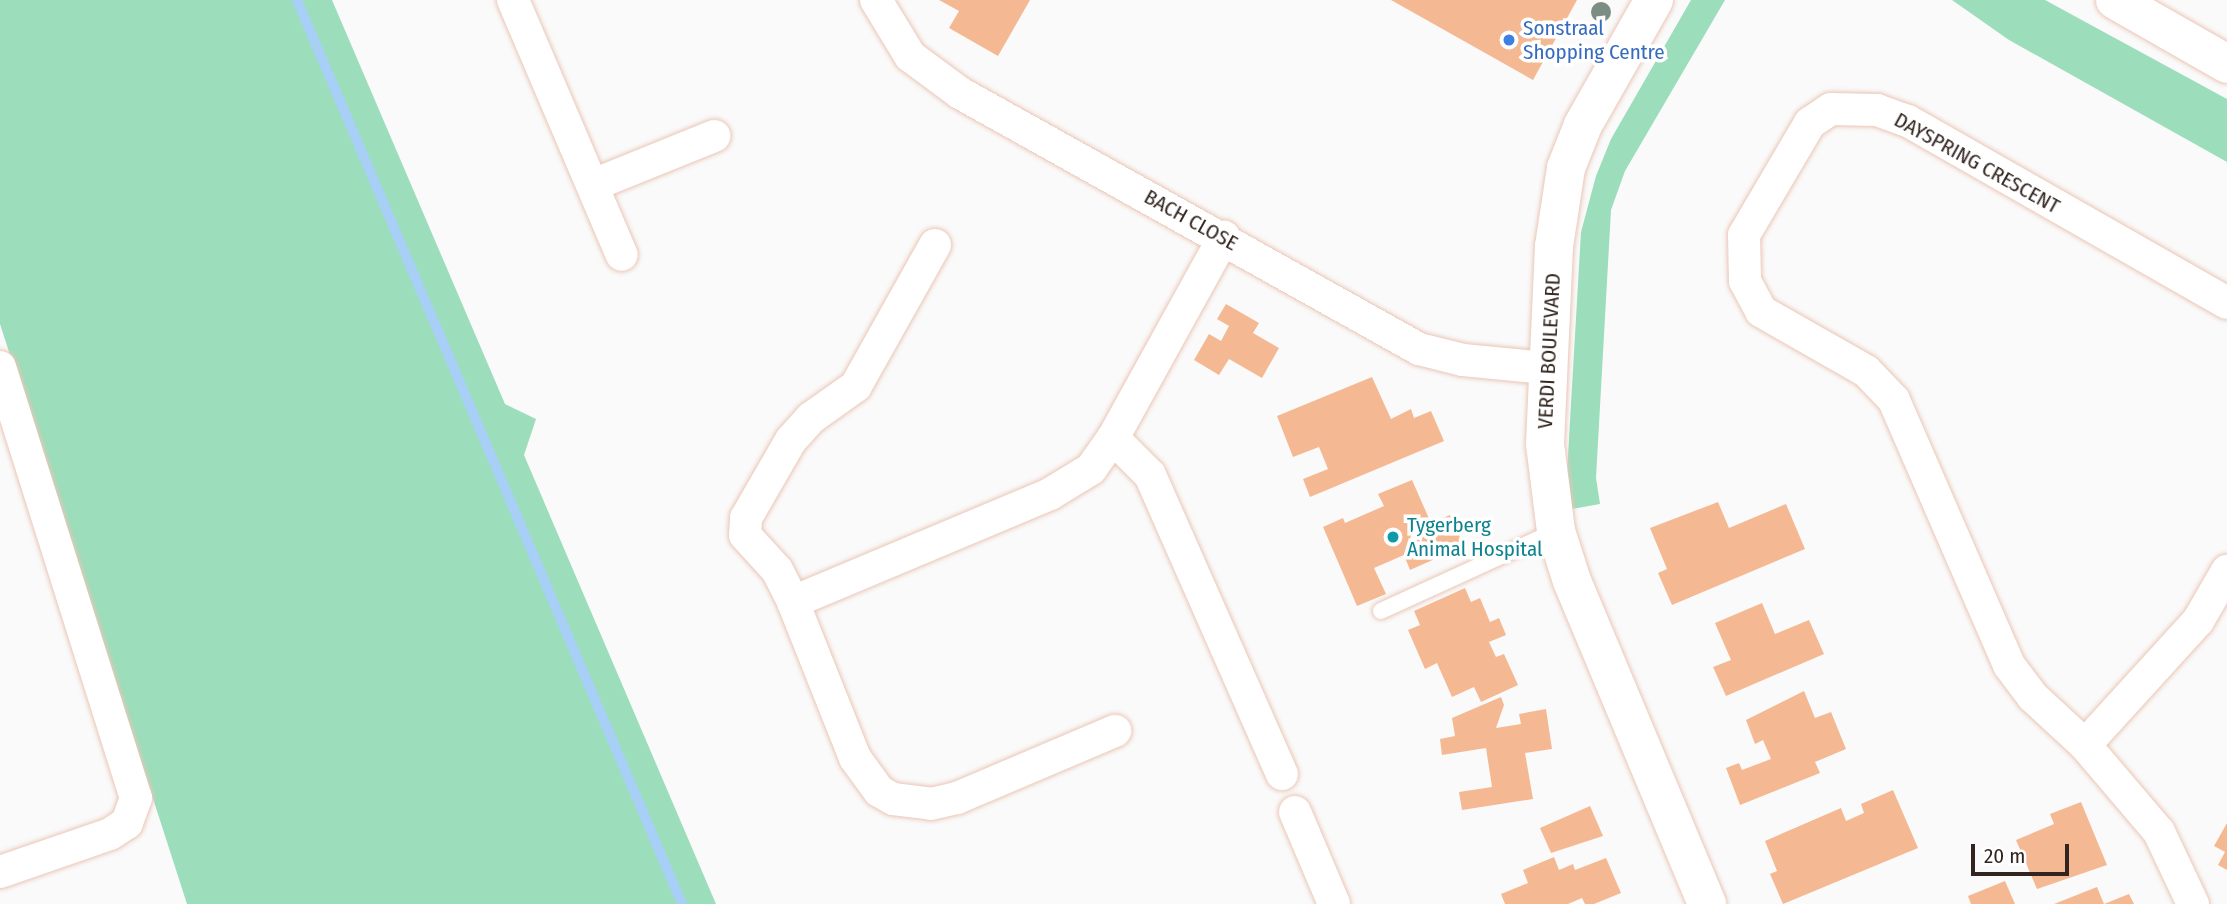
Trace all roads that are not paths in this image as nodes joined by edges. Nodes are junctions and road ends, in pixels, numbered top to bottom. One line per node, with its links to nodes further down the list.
1 (513, 0): 7 (street)
2 (876, 0): 8 (street, BACH CLOSE)
3 (1654, 0): 13 (street, VERDI BOULEVARD)
4 (2115, 0): 5 (street)
5 (2227, 64)
6 (714, 136): 7 (street)
7 (593, 185): 10 (street)
8 (1224, 237): 13 (street, BACH CLOSE); 14 (street)
9 (935, 245): 17 (street)
10 (622, 255)
11 (2227, 303): 20 (street, DAYSPRING CRESCENT)
12 (0, 367): 23 (street)
13 (1546, 368): 15 (street, VERDI BOULEVARD)
14 (1113, 438): 17 (street); 21 (street)
15 (1556, 531): 18 (lane); 25 (street, VERDI BOULEVARD)
16 (2227, 571): 20 (street)
17 (793, 602): 19 (street)
18 (1381, 611)
19 (1115, 731)
20 (2085, 745): 26 (street, DAYSPRING CRESCENT)
21 (1282, 774)
22 (1295, 812): 24 (street)
23 (0, 872)
24 (1334, 904)
25 (1707, 904)
26 (2193, 904)

